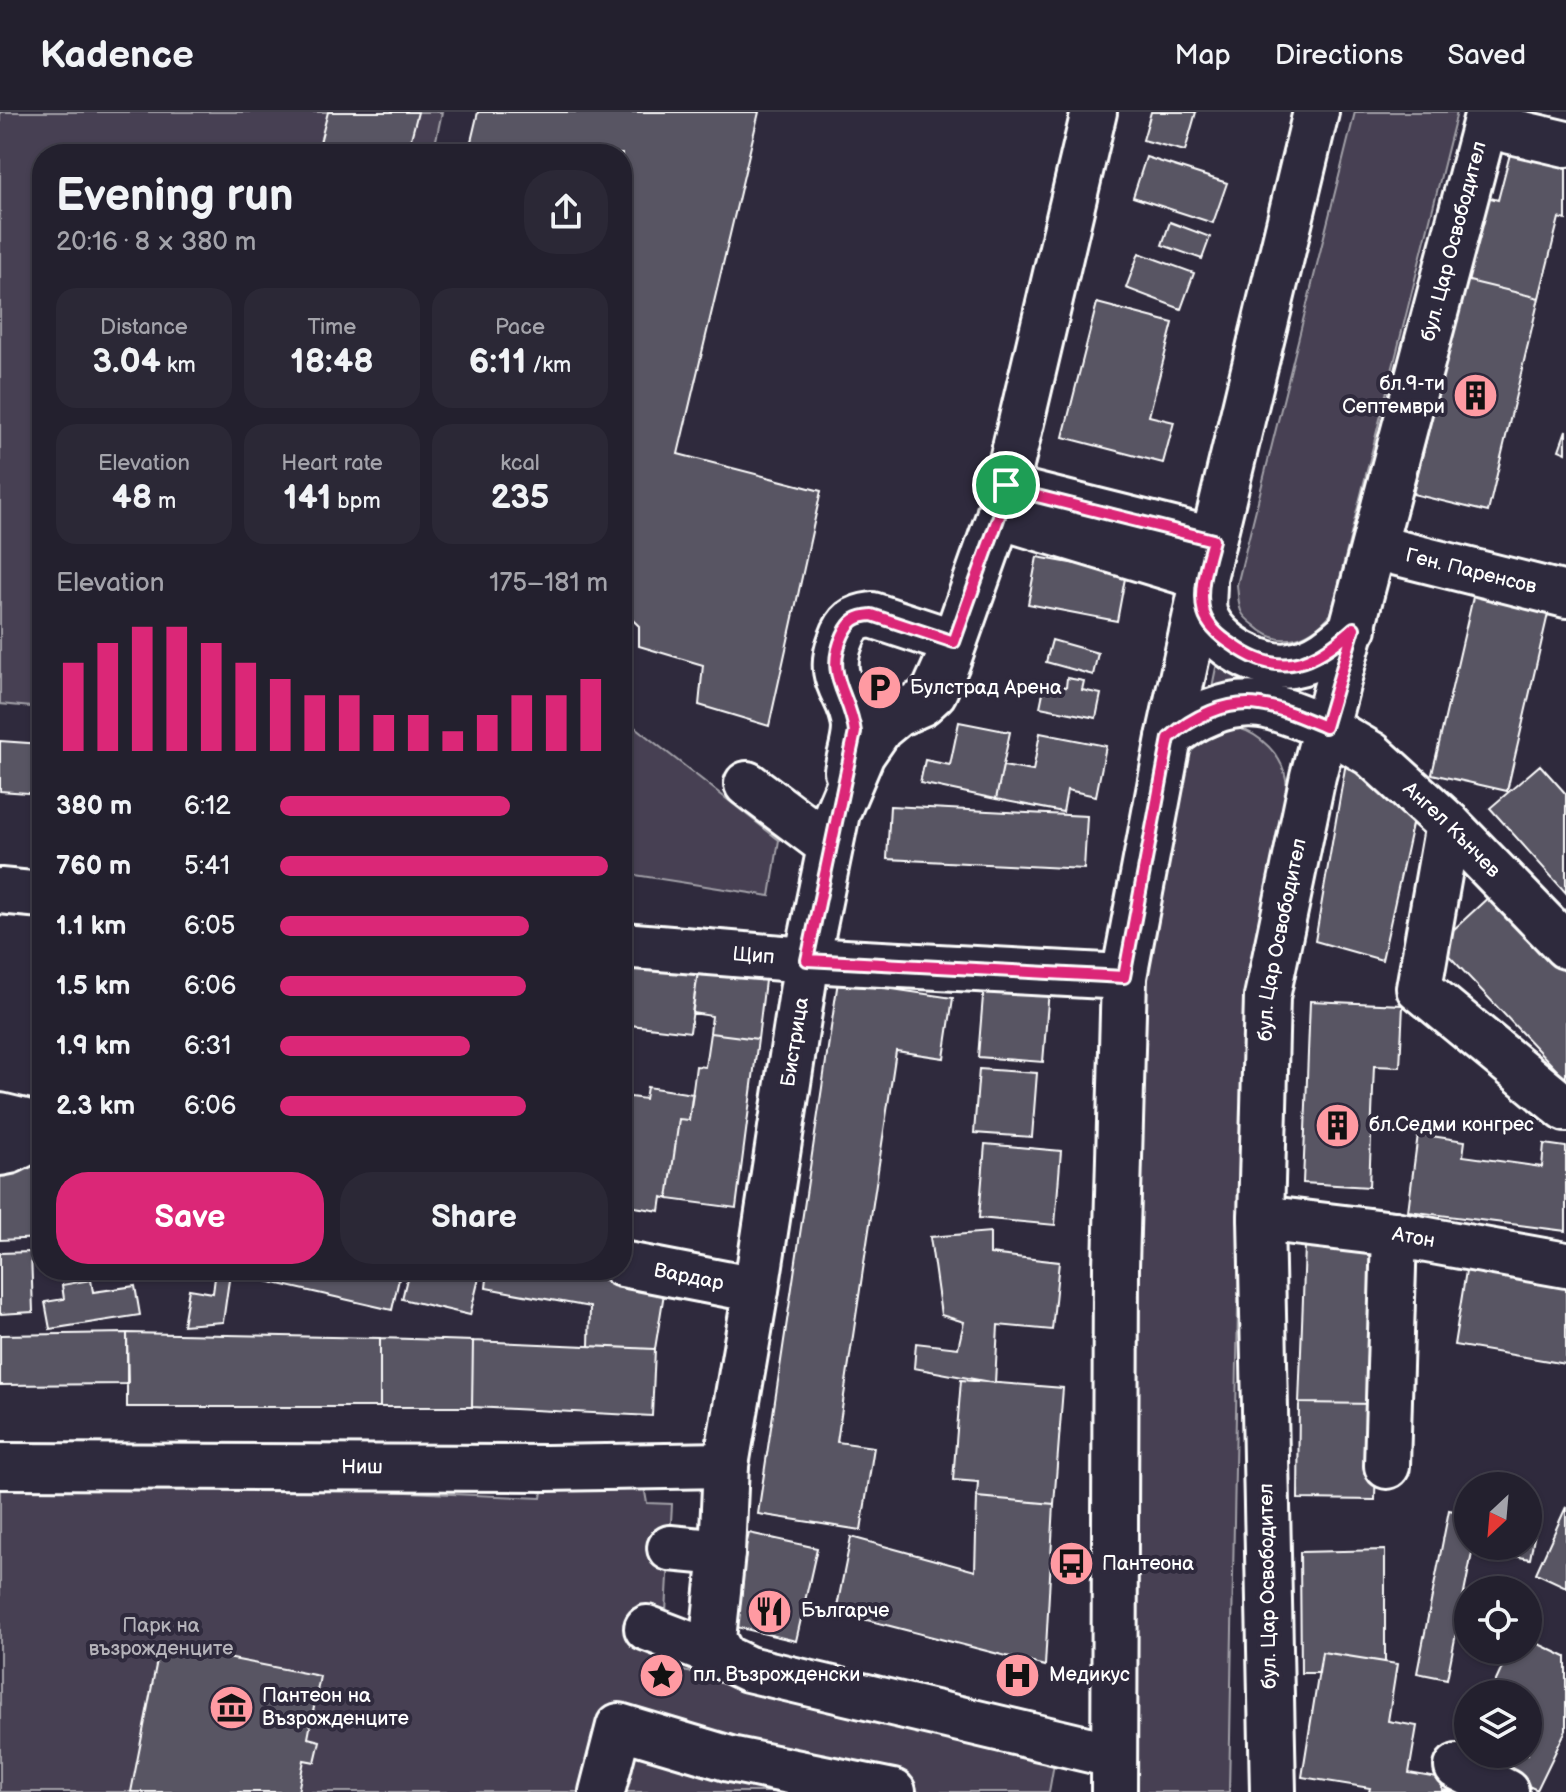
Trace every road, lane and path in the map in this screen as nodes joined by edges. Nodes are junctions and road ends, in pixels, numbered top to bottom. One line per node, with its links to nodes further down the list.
1 (1094, 112): 5 (street, Бистрица)
2 (1316, 112): 7 (street)
3 (1487, 119): 4 (street); 6 (street, бул. Цар Освободител)
4 (1566, 144)
5 (1003, 501): 7 (street); 10 (street, Бистрица)
6 (1374, 547): 8 (street, Ген. Паренсов); 9 (street, бул. Цар Освободител)
7 (1208, 559): 9 (street); 12 (street)
8 (1566, 595)
9 (1354, 628): 11 (street, бул. Цар Освободител)
10 (954, 642): 15 (street, Бистрица); 15 (street)
11 (1325, 727): 12 (street, Ангел Кънчев); 14 (street, Ангел Кънчев); 27 (street, бул. Цар Освободител)
12 (1169, 738): 21 (street)
13 (747, 784): 15 (street)
14 (1448, 824): 19 (street, Ангел Кънчев); 22 (street)
15 (834, 829): 20 (street, Бистрица)
16 (0, 891): 17 (street)
17 (32, 894)
18 (632, 946): 20 (street, Щип)
19 (1566, 946)
20 (807, 960): 21 (street, Щип); 31 (street, Бистрица)
21 (1124, 977): 40 (street)
22 (1566, 1109)
23 (0, 1116): 24 (street)
24 (32, 1124)
25 (32, 1140): 26 (street)
26 (0, 1153)
27 (1261, 1218): 28 (street, Атон); 43 (street, бул. Цар Освободител)
28 (1394, 1234): 29 (street, Атон); 34 (street)
29 (1566, 1265)
30 (632, 1266): 31 (street, Вардар)
31 (756, 1290): 32 (street, Бистрица)
32 (726, 1465): 33 (street, Ниш); 36 (street, Бистрица)
33 (0, 1466)
34 (1387, 1466)
35 (670, 1548): 36 (street)
36 (722, 1553): 38 (street, Бистрица)
37 (647, 1628): 38 (street)
38 (723, 1657): 40 (street)
39 (1459, 1768): 44 (street)
40 (1113, 1773)
41 (602, 1792): 42 (street)
42 (893, 1792)
43 (1273, 1792)
44 (1506, 1792)

